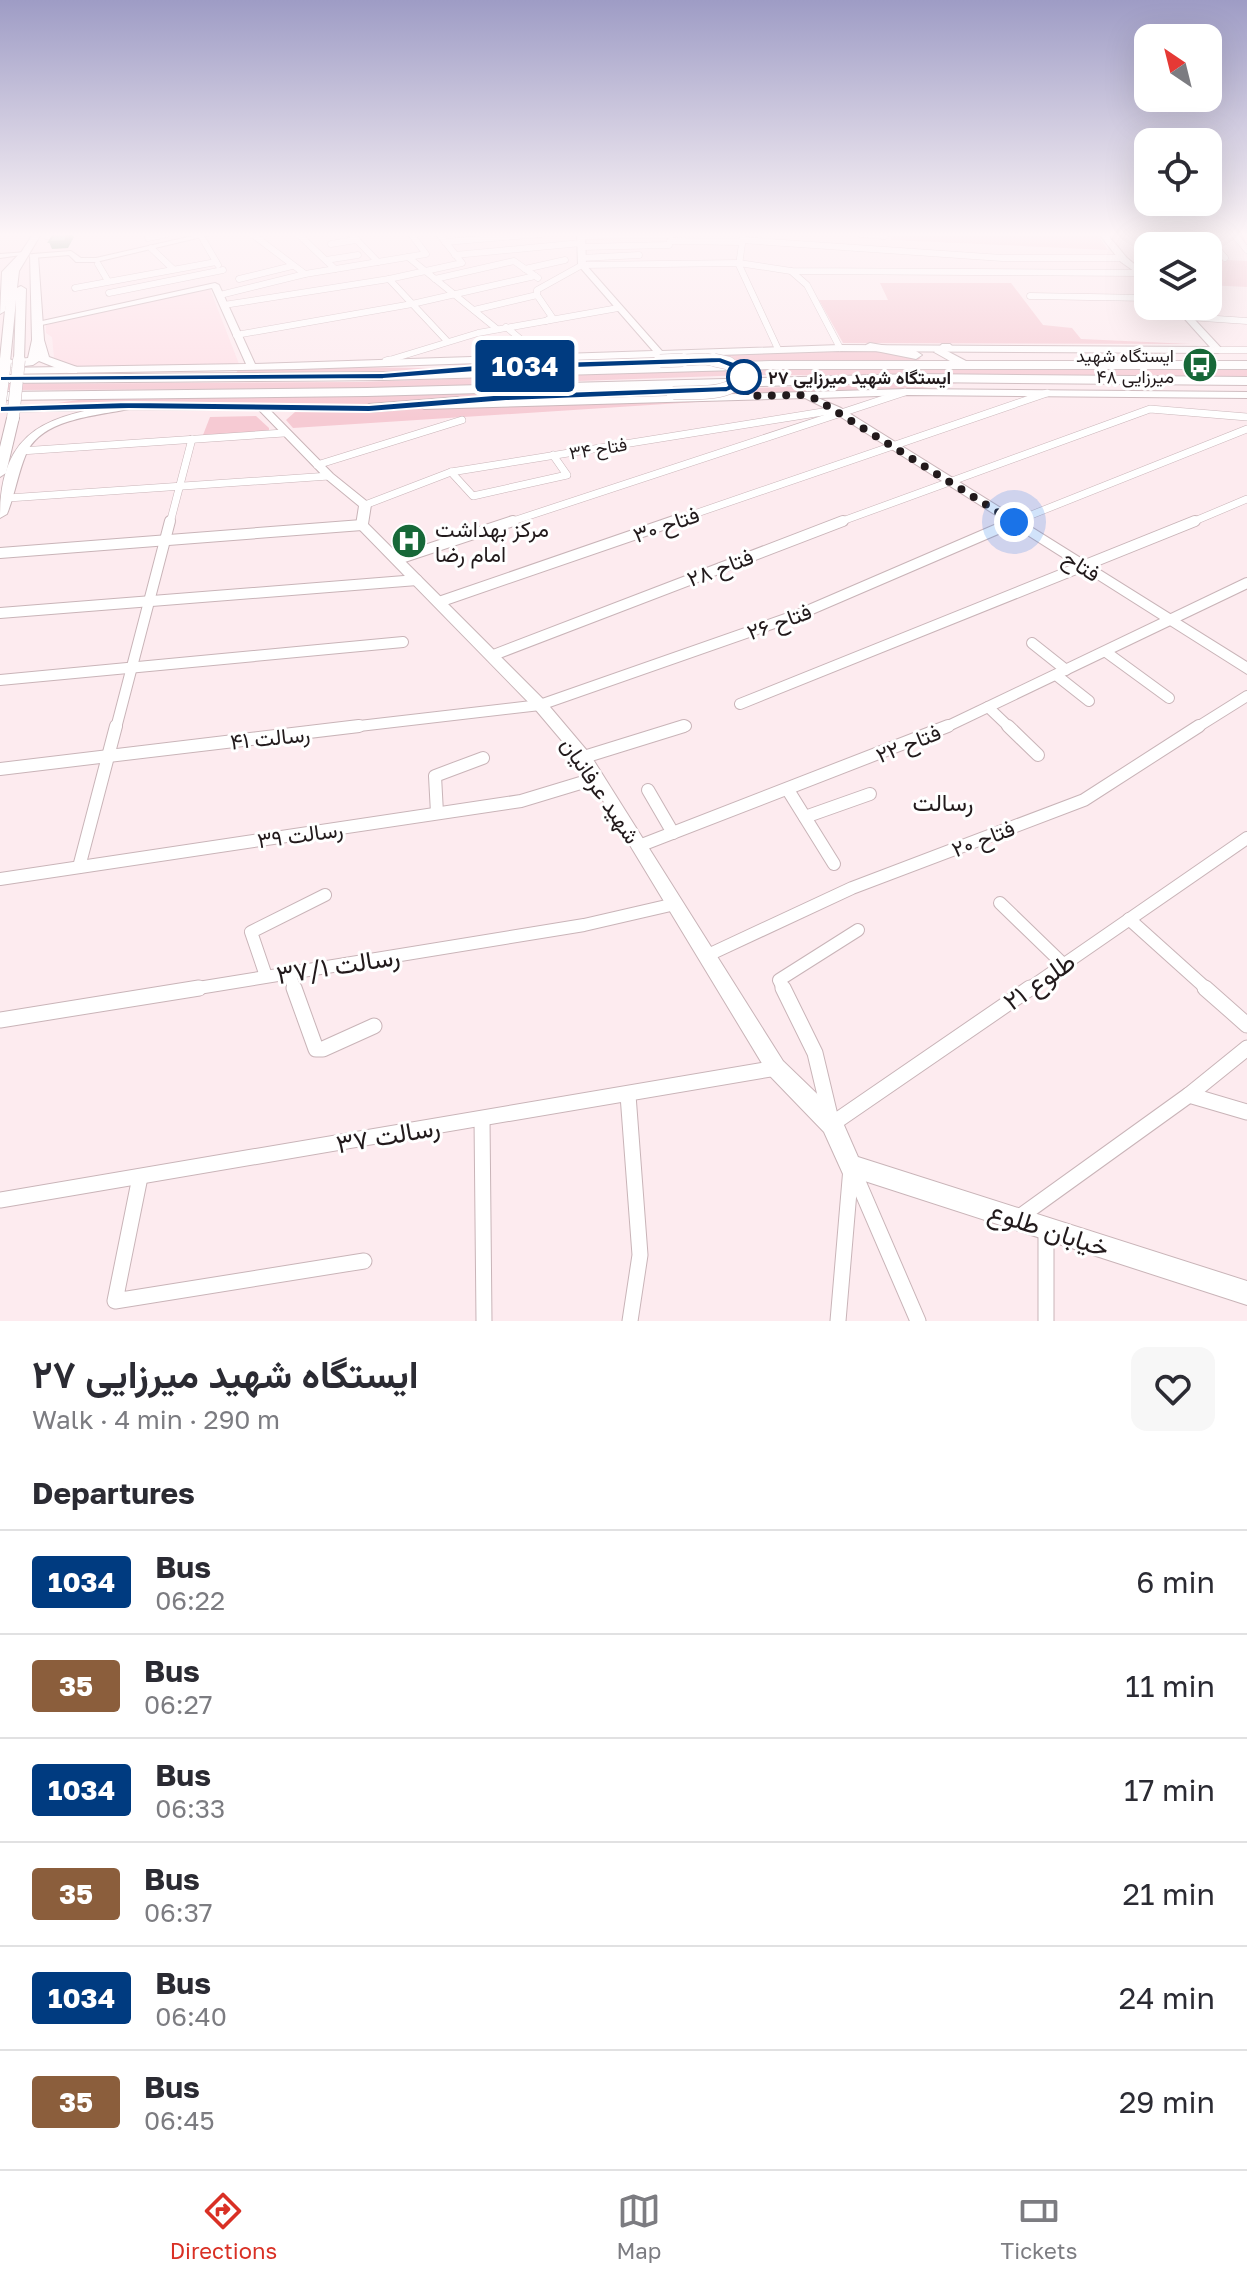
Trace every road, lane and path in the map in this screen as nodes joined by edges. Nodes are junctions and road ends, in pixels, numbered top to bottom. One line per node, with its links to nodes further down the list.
1 (537, 295): 28 (street)
2 (10, 296): 47 (main road)
3 (21, 296): 79 (main road, bridge)
4 (33, 296): 30 (highway)
5 (113, 296): 21 (street)
6 (165, 296): 21 (street)
7 (220, 296): 20 (street)
8 (236, 296): 20 (street)
9 (257, 296): 20 (street)
10 (404, 296): 22 (street)
11 (447, 296): 22 (street)
12 (456, 296): 24 (street)
13 (534, 296): 24 (street)
14 (608, 296): 23 (street)
15 (754, 296): 39 (street)
16 (813, 296): 38 (street)
17 (1030, 296): 18 (street)
18 (1134, 298)
19 (1, 299): 25 (highway)
20 (222, 300): 33 (street)
21 (125, 304): 30 (street)
22 (412, 304): 33 (street); 35 (street)
23 (618, 308): 28 (street); 43 (street)
24 (474, 310): 32 (street)
25 (0, 311)
26 (1222, 319): 29 (street)
27 (1191, 320): 40 (street)
28 (546, 321): 31 (street)
29 (1247, 321)
30 (37, 323): 34 (highway)
31 (506, 327): 32 (street); 42 (street)
32 (497, 329): 35 (street)
33 (236, 335): 49 (street)
34 (38, 340): 47 (highway); 51 (highway)
35 (447, 341): 44 (street)
36 (946, 346): 37 (street); 40 (street); 45 (highway)
37 (870, 347): 38 (street); 45 (highway)
38 (840, 348): 39 (street)
39 (778, 349): 43 (street)
40 (1218, 350): 41 (street)
41 (1247, 350)
42 (541, 356): 43 (street); 44 (street)
43 (659, 357): 50 (highway); 65 (highway, bridge)
44 (386, 361): 48 (street)
45 (962, 363): 46 (highway); 52 (highway)
46 (1247, 365)
47 (2, 366): 51 (street); 62 (main road, bridge)
48 (299, 366): 49 (street); 50 (highway)
49 (252, 367): 51 (street)
50 (488, 368): 52 (highway)
51 (73, 370)
52 (383, 376): 54 (highway)
53 (1008, 378): 55 (highway); 57 (highway); 62 (highway)
54 (0, 379)
55 (1247, 381)
56 (905, 392): 57 (street); 59 (street); 68 (street)
57 (941, 392): 58 (street)
58 (1047, 393): 61 (street); 74 (street, فتاح ۳۰)
59 (833, 394): 60 (street); 68 (street)
60 (802, 395): 65 (street); 68 (street, فتاح)
61 (1247, 395)
62 (0, 399)
63 (129, 406): 66 (street); 67 (street); 75 (main road)
64 (295, 408): 65 (street); 67 (street); 71 (street)
65 (369, 408)
66 (0, 409)
67 (263, 409): 71 (street)
68 (839, 412): 74 (street, فتاح); 76 (street, فتاح ۳۴); 91 (street)
69 (1247, 417): 81 (street, فتاح ۲۸)
70 (462, 420): 77 (street)
71 (279, 427): 73 (street); 77 (street)
72 (1247, 429): 87 (street, فتاح ۲۶)
73 (192, 439): 75 (street); 82 (street)
74 (893, 445): 81 (street, فتاح); 96 (street, فتاح ۳۰)
75 (21, 451): 83 (main road)
76 (553, 455): 78 (street, فتاح ۳۴); 78 (street)
77 (317, 465): 80 (street)
78 (451, 472): 85 (street, فتاح ۳۴)
79 (0, 473)
80 (329, 476): 82 (street); 85 (street)
81 (951, 482): 87 (street, فتاح); 102 (street, فتاح ۲۸)
82 (180, 485): 83 (street); 89 (street)
83 (8, 498): 86 (main road)
84 (1247, 499): 92 (street)
85 (365, 505): 88 (street)
86 (0, 514)
87 (1014, 522): 92 (street, فتاح); 111 (street, فتاح ۲۶)
88 (362, 525): 89 (street); 91 (street, شهید عرفانیان)
89 (166, 540): 90 (street); 95 (street)
90 (0, 553)
91 (398, 559): 93 (street, شهید عرفانیان)
92 (1087, 568): 98 (street, فتاح); 110 (street)
93 (417, 580): 95 (street); 96 (street, شهید عرفانیان)
94 (1247, 583): 98 (street, فتاح ۲۲)
95 (150, 601): 97 (street); 103 (street)
96 (439, 602): 102 (street, شهید عرفانیان)
97 (0, 613)
98 (1171, 621): 101 (street, فتاح ۲۲); 104 (street, فتاح)
99 (403, 642): 103 (street)
100 (1032, 643): 105 (street)
101 (1106, 652): 105 (street, فتاح ۲۲); 108 (street)
102 (491, 656): 111 (street, شهید عرفانیان)
103 (132, 669): 106 (street); 114 (street)
104 (1247, 669)
105 (1061, 673): 109 (street); 112 (street, فتاح ۲۲)
106 (0, 680)
107 (1247, 696): 136 (street, فتاح ۲۰)
108 (1169, 698)
109 (1089, 701)
110 (740, 704)
111 (540, 705): 114 (street, رسالت ۴۱); 116 (street, شهید عرفانیان)
112 (988, 707): 115 (street); 121 (street, فتاح ۲۲)
113 (686, 726): 116 (street)
114 (109, 755): 118 (street, رسالت ۴۱); 129 (street)
115 (1038, 755)
116 (584, 757): 119 (street, شهید عرفانیان)
117 (483, 758): 123 (street)
118 (0, 769)
119 (597, 778): 123 (street, رسالت ۳۹); 127 (street, شهید عرفانیان)
120 (648, 790): 125 (street)
121 (788, 790): 124 (street); 125 (street, فتاح ۲۲)
122 (870, 794): 124 (street)
123 (437, 813): 129 (street, رسالت ۳۹)
124 (805, 817): 128 (street)
125 (673, 833): 127 (street, فتاح ۲۲)
126 (1247, 838): 134 (street, طلوع ۲۱)
127 (639, 846): 133 (street, شهید عرفانیان)
128 (834, 864)
129 (79, 867): 130 (street, رسالت ۳۹)
130 (0, 879)
131 (325, 895): 139 (street)
132 (1000, 903): 137 (street)
133 (675, 904): 136 (street, شهید عرفانیان); 138 (street, رسالت ۳۷/۱)
134 (1129, 919): 137 (street, طلوع ۲۱); 141 (street)
135 (858, 930): 149 (street)
136 (706, 956): 144 (street, شهید عرفانیان)
137 (1063, 964): 149 (street, طلوع ۲۱)
138 (289, 973): 139 (street, رسالت ۳۷/۱); 142 (street)
139 (266, 976): 140 (street, رسالت ۳۷/۱)
140 (0, 1020)
141 (1247, 1025)
142 (374, 1026)
143 (1247, 1048): 146 (street)
144 (776, 1068): 145 (street, رسالت ۳۷); 149 (street, شهید عرفانیان)
145 (628, 1095): 148 (street, رسالت ۳۷); 158 (street)
146 (1189, 1095): 147 (street); 153 (street)
147 (1247, 1112)
148 (482, 1119): 151 (street, رسالت ۳۷); 157 (street)
149 (832, 1124): 150 (street, شهید عرفانیان)
150 (851, 1166): 153 (street, خیابان طلوع); 159 (street); 160 (street)
151 (140, 1177): 152 (street, رسالت ۳۷); 155 (street)
152 (0, 1200)
153 (1018, 1218): 154 (street, خیابان طلوع)
154 (1046, 1227): 156 (street, خیابان طلوع); 161 (street)
155 (364, 1261)
156 (1247, 1293)
157 (484, 1321)
158 (630, 1321)
159 (838, 1321)
160 (918, 1321)
161 (1046, 1321)

